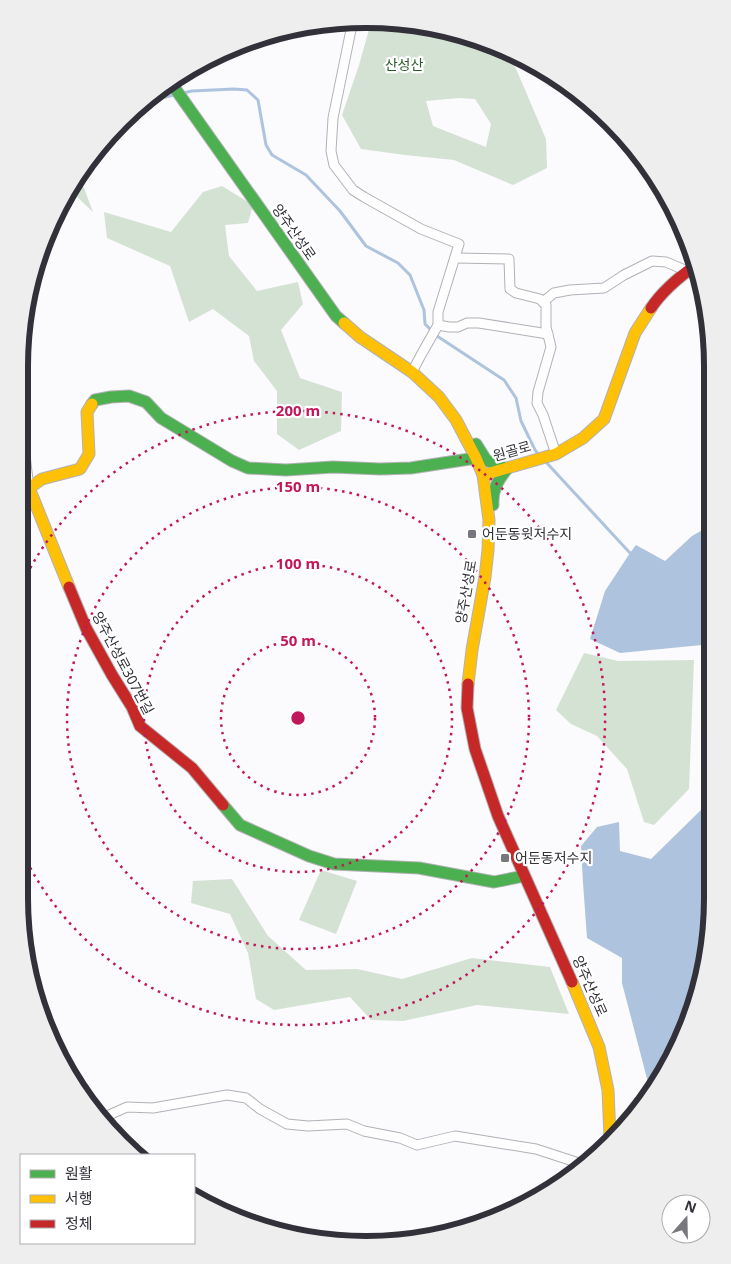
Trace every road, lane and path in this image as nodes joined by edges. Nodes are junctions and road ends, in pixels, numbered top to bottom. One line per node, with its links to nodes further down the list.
1 (350, 28): 3 (street)
2 (173, 87): 9 (street, 양주산성로)
3 (455, 258): 6 (street); 7 (street)
4 (689, 267): 6 (street)
5 (690, 270): 11 (street, 원골로)
6 (543, 302): 8 (street)
7 (437, 327): 8 (street); 9 (street)
8 (548, 334): 11 (street)
9 (412, 372): 10 (street, 양주산성로)
10 (456, 420): 12 (street, 양주산성로); 13 (street)
11 (553, 455): 13 (street, 원골로)
12 (476, 458): 14 (street, 양주산성로); 16 (street)
13 (507, 469): 14 (street, 원골로); 17 (street)
14 (483, 475): 17 (street, 양주산성로)
15 (28, 480): 16 (street, 양주산성로307번길)
16 (29, 488): 18 (street, 양주산성로307번길)
17 (488, 538): 18 (street, 양주산성로)
18 (524, 876): 20 (street, 양주산성로)
19 (108, 1117): 21 (street)
20 (610, 1133)
21 (577, 1162)

